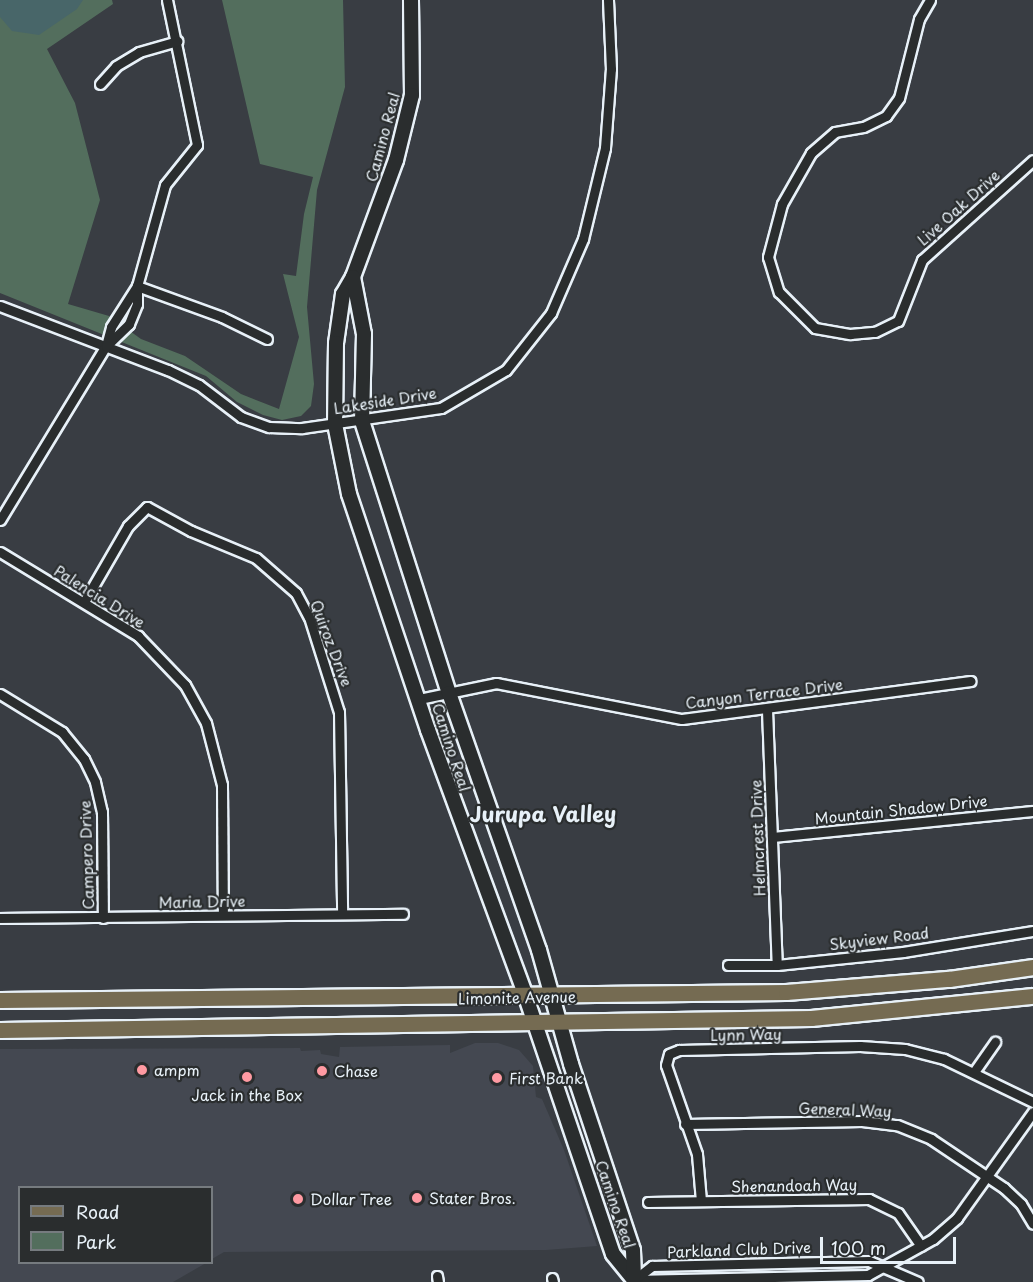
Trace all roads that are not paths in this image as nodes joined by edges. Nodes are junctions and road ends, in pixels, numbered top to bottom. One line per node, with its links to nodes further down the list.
1 (167, 0): 5 (street)
2 (411, 0): 8 (main road, Camino Real)
3 (608, 0): 15 (street, Lakeside Drive)
4 (930, 0): 7 (street, Live Oak Drive)
5 (177, 42): 6 (street); 9 (street)
6 (100, 84)
7 (1033, 160)
8 (353, 277): 15 (main road, Camino Real); 16 (main road, Camino Real)
9 (137, 286): 11 (street); 12 (street); 13 (street)
10 (0, 306): 14 (street, Lakeside Drive)
11 (121, 309): 12 (street); 14 (street)
12 (133, 314): 14 (street)
13 (267, 339)
14 (106, 346): 16 (street, Lakeside Drive); 17 (street)
15 (362, 422): 16 (street, Lakeside Drive); 22 (main road, Camino Real)
16 (335, 424): 23 (main road, Camino Real)
17 (0, 520)
18 (0, 552): 19 (street, Palencia Drive)
19 (84, 602): 27 (street, Quiroz Drive); 29 (street, Palencia Drive)
20 (971, 681): 24 (street, Canyon Terrace Drive)
21 (0, 693): 31 (street, Campero Drive)
22 (449, 693): 23 (street, Canyon Terrace Drive); 24 (street, Canyon Terrace Drive); 36 (main road, Camino Real)
23 (419, 699): 38 (main road, Camino Real)
24 (767, 710): 26 (street, Helmcrest Drive)
25 (1033, 812): 26 (street, Mountain Shadow Drive)
26 (772, 837): 34 (street, Helmcrest Drive)
27 (342, 914): 28 (street, Maria Drive); 29 (street, Maria Drive)
28 (404, 914)
29 (223, 915): 31 (street, Maria Drive)
30 (0, 918): 31 (street, Maria Drive)
31 (103, 918)
32 (1033, 931): 34 (street, Skyview Road)
33 (728, 965): 34 (street, Skyview Road)
34 (777, 965)
35 (1033, 967): 36 (main road, Limonite Avenue)
36 (552, 996): 38 (main road, Limonite Avenue); 41 (main road, Camino Real)
37 (1033, 996): 41 (main road, Limonite Avenue)
38 (526, 997): 39 (main road, Limonite Avenue); 40 (main road, Camino Real)
39 (0, 1000)
40 (534, 1023): 41 (main road, Limonite Avenue); 42 (main road, Limonite Avenue); 55 (main road, Camino Real)
41 (560, 1023): 55 (main road, Camino Real)
42 (0, 1030)
43 (995, 1042): 44 (street)
44 (974, 1072): 45 (street, Lynn Way); 47 (street, Lynn Way)
45 (1033, 1102)
46 (1033, 1112): 48 (street)
47 (685, 1124): 48 (street, General Way); 49 (street, Lynn Way)
48 (989, 1177): 51 (street, General Way); 53 (street)
49 (701, 1201): 50 (street, Shenandoah Way); 53 (street, Shenandoah Way)
50 (648, 1202)
51 (1030, 1211): 52 (street, General Way)
52 (1033, 1224)
53 (921, 1246): 54 (street)
54 (884, 1267): 55 (street, Parkland Club Drive); 55 (street, Parkland Club Drive); 56 (street)
55 (634, 1281)
56 (918, 1282)

